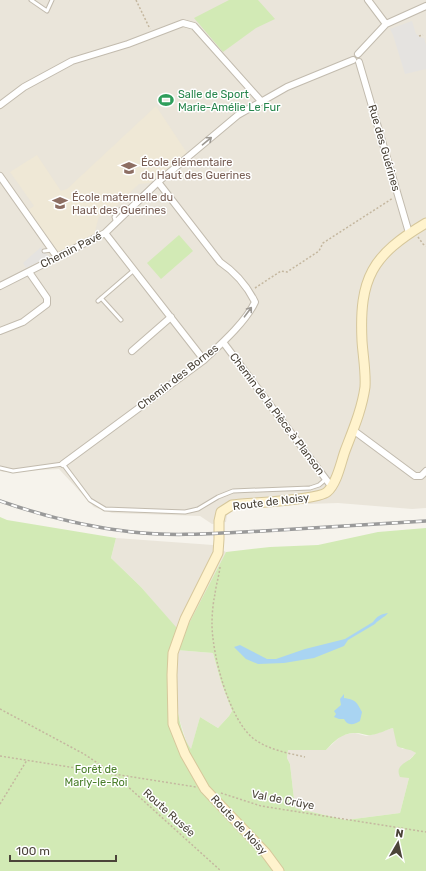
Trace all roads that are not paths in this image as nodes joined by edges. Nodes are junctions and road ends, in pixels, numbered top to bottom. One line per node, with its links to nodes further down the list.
1 (30, 0): 2 (lane)
2 (52, 0)
3 (368, 0): 5 (street)
4 (426, 6): 5 (street)
5 (386, 24): 6 (street, Rue des Guérines)
6 (356, 61): 7 (street, Chemin Pavé); 12 (street, Rue des Guérines)
7 (261, 101): 8 (street); 10 (street, Chemin Pavé, one-way to 7)
8 (0, 105)
9 (0, 176): 14 (street)
10 (158, 182): 13 (street, Chemin Pavé); 25 (street, Chemin des Bornes, one-way to 10)
11 (426, 223): 12 (street)
12 (412, 232): 28 (street)
13 (105, 233): 16 (street, Chemin Pavé); 17 (street)
14 (52, 250): 15 (lane); 16 (street)
15 (44, 251)
16 (57, 257): 18 (street, Chemin Pavé)
17 (134, 270): 20 (lane); 22 (street)
18 (29, 272): 19 (street, Chemin Pavé); 24 (street)
19 (0, 286)
20 (101, 298): 21 (lane); 23 (lane)
21 (98, 301)
22 (171, 317): 26 (street); 27 (street)
23 (121, 320)
24 (0, 331)
25 (223, 342): 27 (street, Chemin des Bornes); 32 (street, Chemin de la Pièce à Planson)
26 (132, 351)
27 (204, 360): 29 (street, Chemin des Bornes)
28 (353, 430): 31 (street); 32 (street)
29 (63, 464): 30 (lane); 32 (lane)
30 (0, 468)
31 (426, 471)
32 (328, 483): 33 (street, Route de Noisy)
33 (279, 871)

